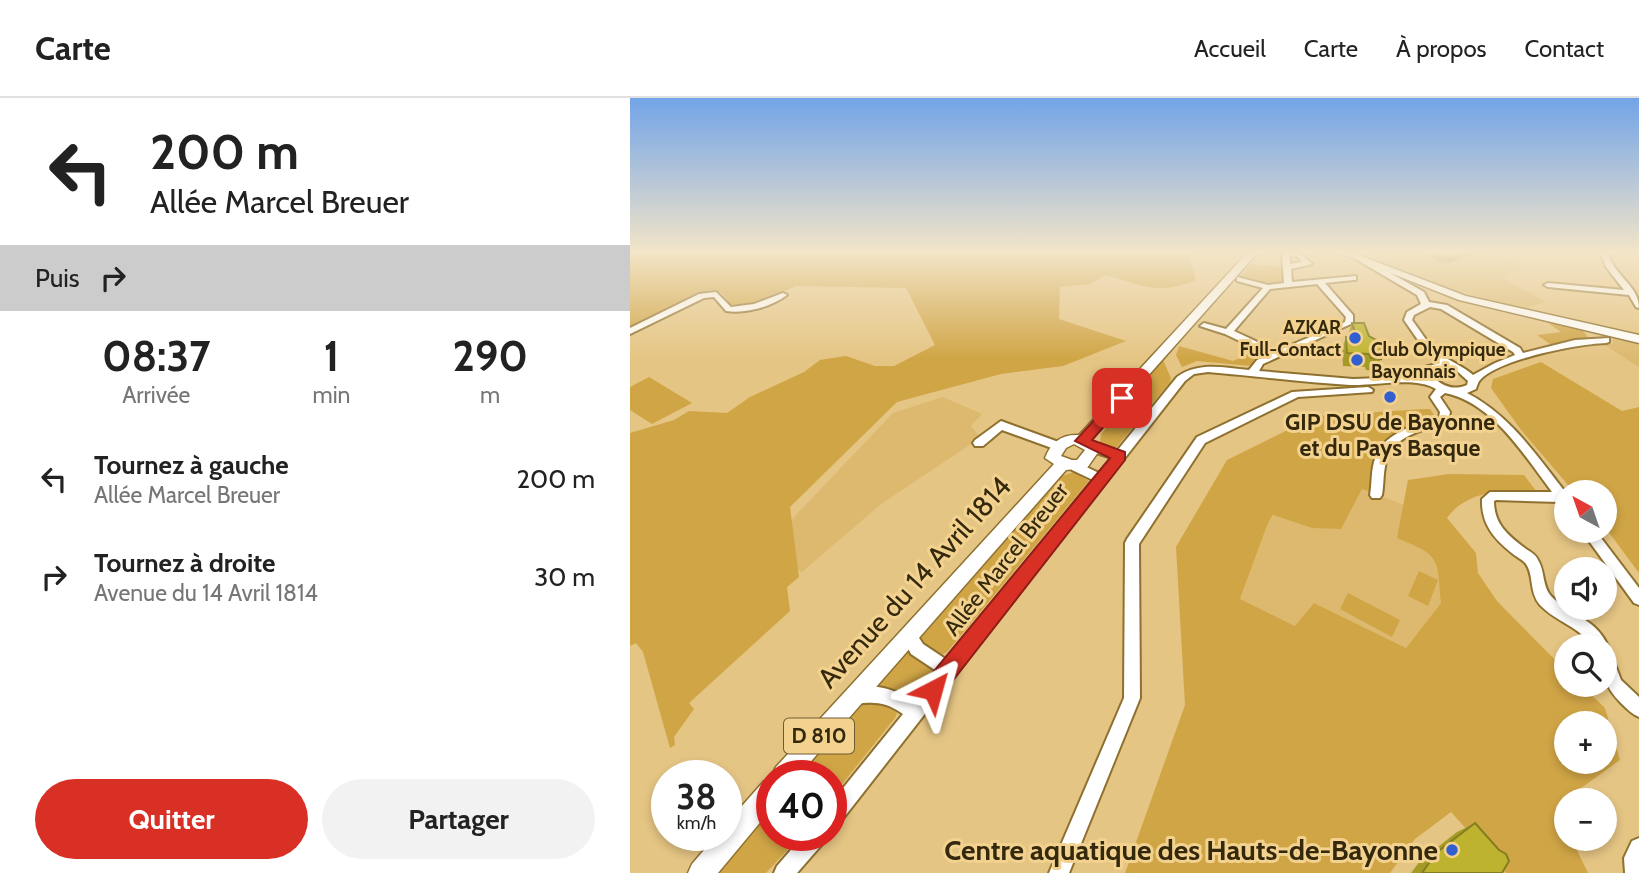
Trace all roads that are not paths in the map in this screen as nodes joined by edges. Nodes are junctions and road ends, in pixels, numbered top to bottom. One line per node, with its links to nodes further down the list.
1 (1223, 287): 29 (main road, Avenue du 14 Avril 1814)
2 (1268, 287): 14 (street)
3 (1324, 287): 18 (street)
4 (1409, 287): 10 (street)
5 (1435, 287): 15 (main road)
6 (1571, 287): 8 (street)
7 (1627, 287): 8 (street)
8 (1633, 293): 11 (street)
9 (783, 295): 13 (street)
10 (1425, 304): 17 (street); 19 (street)
11 (1639, 305)
12 (1204, 326): 14 (street)
13 (630, 331)
14 (1228, 332): 18 (street)
15 (1639, 339)
16 (1606, 340): 19 (street)
17 (1430, 351): 20 (street); 23 (street)
18 (1277, 355): 22 (street)
19 (1521, 357): 21 (street)
20 (1455, 367): 21 (street); 23 (street); 25 (street)
21 (1485, 370): 25 (street)
22 (1252, 373): 24 (street, Allée Marcel Breuer); 30 (street, Allée Marcel Breuer)
23 (1433, 379): 24 (street, Allée Marcel Breuer); 26 (street); 34 (street); 54 (street)
24 (1411, 380)
25 (1473, 383): 26 (street); 27 (street)
26 (1456, 391): 27 (street)
27 (1481, 404): 33 (street)
28 (979, 443): 31 (street, Allée Marcel Breuer)
29 (1088, 445): 30 (street); 31 (main road, Avenue du 14 Avril 1814); 31 (main road)
30 (1120, 456): 32 (street, Allée Marcel Breuer)
31 (1067, 459): 32 (street, Allée Marcel Breuer); 39 (main road, Avenue du 14 Avril 1814 / D 810)
32 (1101, 479): 40 (street, Allée Marcel Breuer)
33 (1554, 487)
34 (1376, 495)
35 (1554, 499): 38 (street)
36 (1597, 543): 37 (street)
37 (1639, 599)
38 (1591, 634)
39 (909, 635): 40 (street, Allée Marcel Breuer); 42 (main road, Avenue du 14 Avril 1814 / D 810)
40 (949, 670): 44 (street, Allée Marcel Breuer)
41 (1617, 687): 43 (street)
42 (855, 696): 44 (street); 45 (main road, Avenue du 14 Avril 1814 / D 810)
43 (1639, 709)
44 (915, 712): 46 (street, Allée Marcel Breuer)
45 (797, 760)
46 (847, 798)
47 (756, 807): 48 (main road)
48 (746, 818): 51 (main road); 52 (main road)
49 (1639, 848): 55 (street)
50 (803, 851): 53 (street)
51 (688, 873)
52 (701, 873)
53 (784, 873)
54 (1059, 873)
55 (1635, 873)

